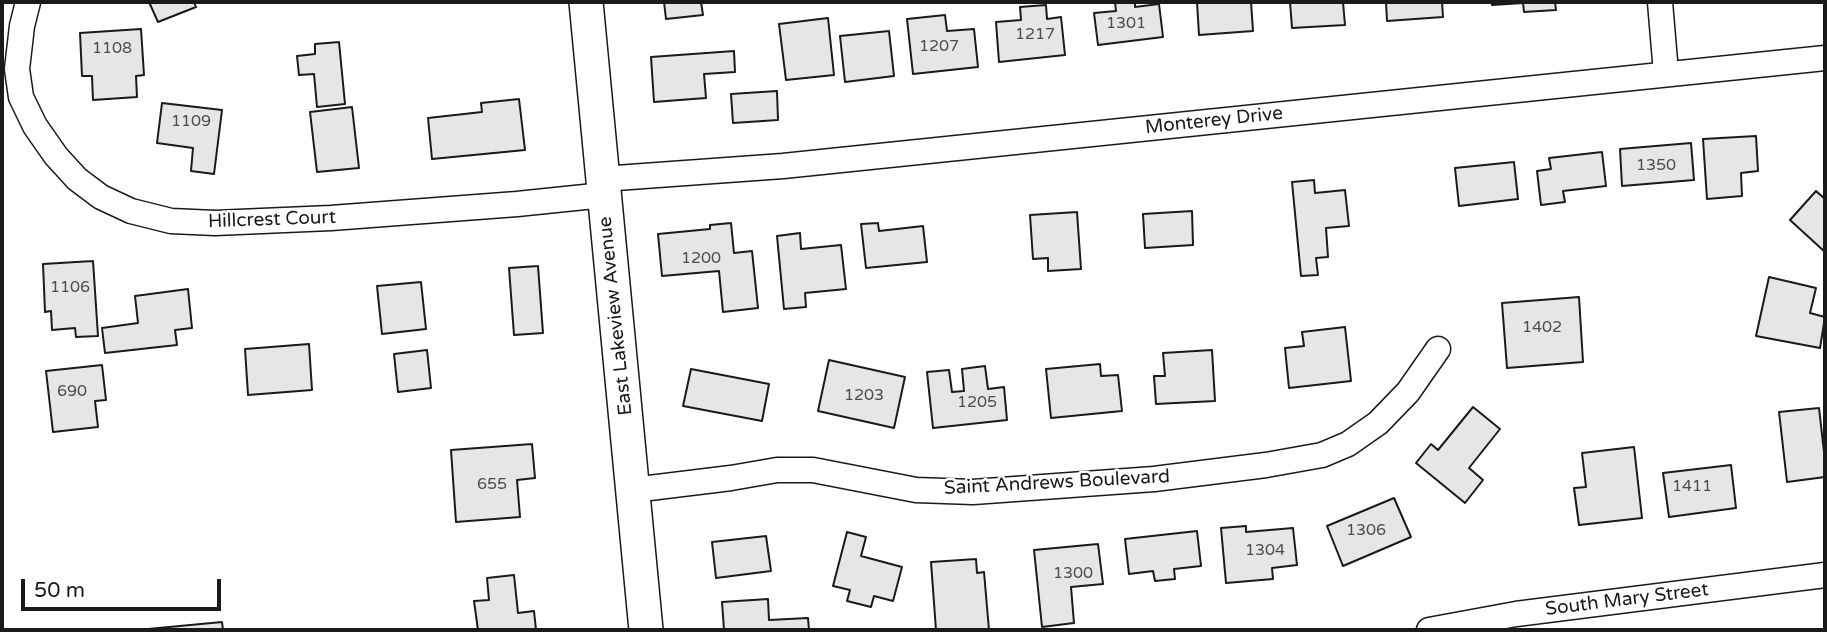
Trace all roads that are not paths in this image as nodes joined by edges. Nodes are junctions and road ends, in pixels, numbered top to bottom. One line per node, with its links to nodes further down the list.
1 (28, 2): 5 (street, Hillcrest Court)
2 (586, 2): 7 (street, East Lakeview Avenue)
3 (1660, 2): 6 (street)
4 (1825, 58): 6 (street, Monterey Drive)
5 (9, 70): 7 (street, Hillcrest Court)
6 (1666, 73): 7 (street, Monterey Drive)
7 (603, 187): 9 (street, East Lakeview Avenue)
8 (1438, 349): 9 (street, Saint Andrews Boulevard)
9 (633, 490): 11 (street, East Lakeview Avenue)
10 (1825, 575): 12 (street, South Mary Street)
11 (646, 630)
12 (1429, 630)

